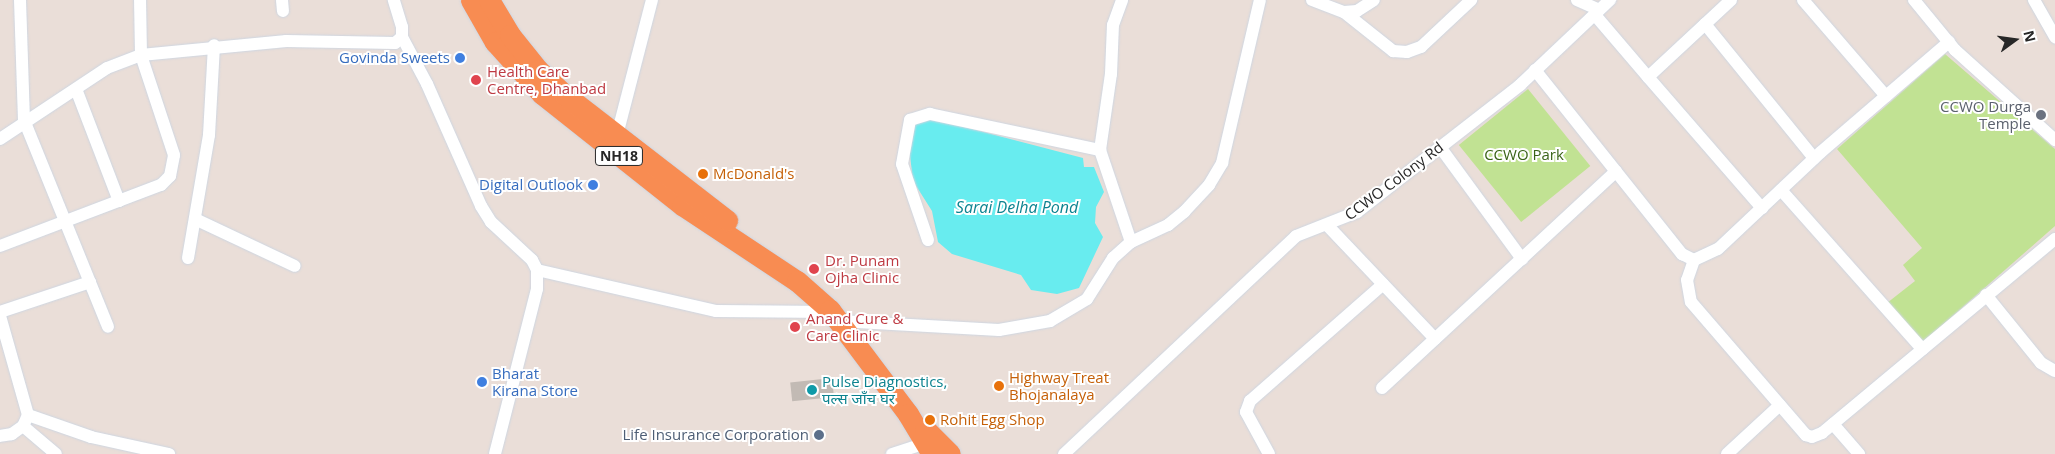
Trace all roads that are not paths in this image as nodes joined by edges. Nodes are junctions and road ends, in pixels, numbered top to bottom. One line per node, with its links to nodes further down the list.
1 (20, 0): 30 (street)
2 (140, 0): 25 (street)
3 (394, 0): 21 (street)
4 (471, 0): 33 (highway, NH18)
5 (489, 0): 33 (highway, NH18)
6 (652, 0): 33 (street)
7 (1122, 0): 35 (street)
8 (1260, 0): 46 (street)
9 (1312, 0): 18 (street)
10 (1374, 0): 18 (street)
11 (1471, 0): 18 (street)
12 (1577, 0): 19 (street)
13 (1610, 0): 19 (street, CCWO Colony Rd)
14 (1731, 0): 20 (street)
15 (1803, 0): 29 (street)
16 (1914, 0): 23 (street)
17 (2034, 0): 22 (street)
18 (1344, 12)
19 (1597, 12): 26 (street, CCWO Colony Rd); 27 (street)
20 (1705, 24): 27 (street); 36 (street)
21 (402, 37): 24 (street); 52 (street)
22 (2055, 37)
23 (1949, 42): 29 (street); 32 (street)
24 (214, 45): 25 (street); 41 (street)
25 (141, 55): 28 (street); 39 (street)
26 (1535, 70): 34 (street, CCWO Colony Rd); 37 (street)
27 (1648, 76): 40 (street)
28 (76, 89): 30 (street); 39 (street)
29 (1886, 96): 36 (street)
30 (24, 120): 31 (street); 42 (street)
31 (0, 139)
32 (2055, 140)
33 (615, 143): 58 (highway, NH18)
34 (1440, 147): 43 (street, CCWO Colony Rd); 49 (street)
35 (1100, 150): 45 (street); 46 (street)
36 (1814, 158): 38 (street)
37 (1616, 172): 49 (street); 50 (street)
38 (1781, 190): 40 (street); 61 (street)
39 (119, 201): 42 (street)
40 (1762, 208): 50 (street)
41 (195, 219): 48 (street); 51 (street)
42 (65, 222): 47 (street); 53 (street)
43 (1327, 225): 54 (street); 75 (street, CCWO Colony Rd)
44 (2055, 239): 55 (street)
45 (928, 240)
46 (1131, 242): 58 (street)
47 (0, 246)
48 (188, 258)
49 (1522, 259): 60 (street)
50 (1694, 260): 64 (street)
51 (295, 266)
52 (537, 270): 58 (street); 72 (street)
53 (90, 282): 56 (street); 59 (street)
54 (1383, 284): 60 (street); 76 (street)
55 (1986, 295): 61 (street); 62 (street)
56 (0, 312)
57 (0, 316): 66 (street)
58 (836, 316): 65 (highway, NH18)
59 (108, 327)
60 (1435, 339): 63 (street)
61 (1922, 348): 67 (street)
62 (2055, 371)
63 (1382, 388)
64 (1780, 405): 67 (street); 77 (street)
65 (908, 414): 69 (highway, NH18); 74 (highway, NH18)
66 (26, 421): 68 (street); 70 (street); 71 (street)
67 (1833, 424): 78 (street)
68 (0, 436)
69 (927, 449): 73 (street)
70 (56, 454)
71 (168, 454)
72 (495, 454)
73 (892, 454)
74 (950, 454)
75 (1064, 454)
76 (1269, 454)
77 (1727, 454)
78 (1859, 454)

